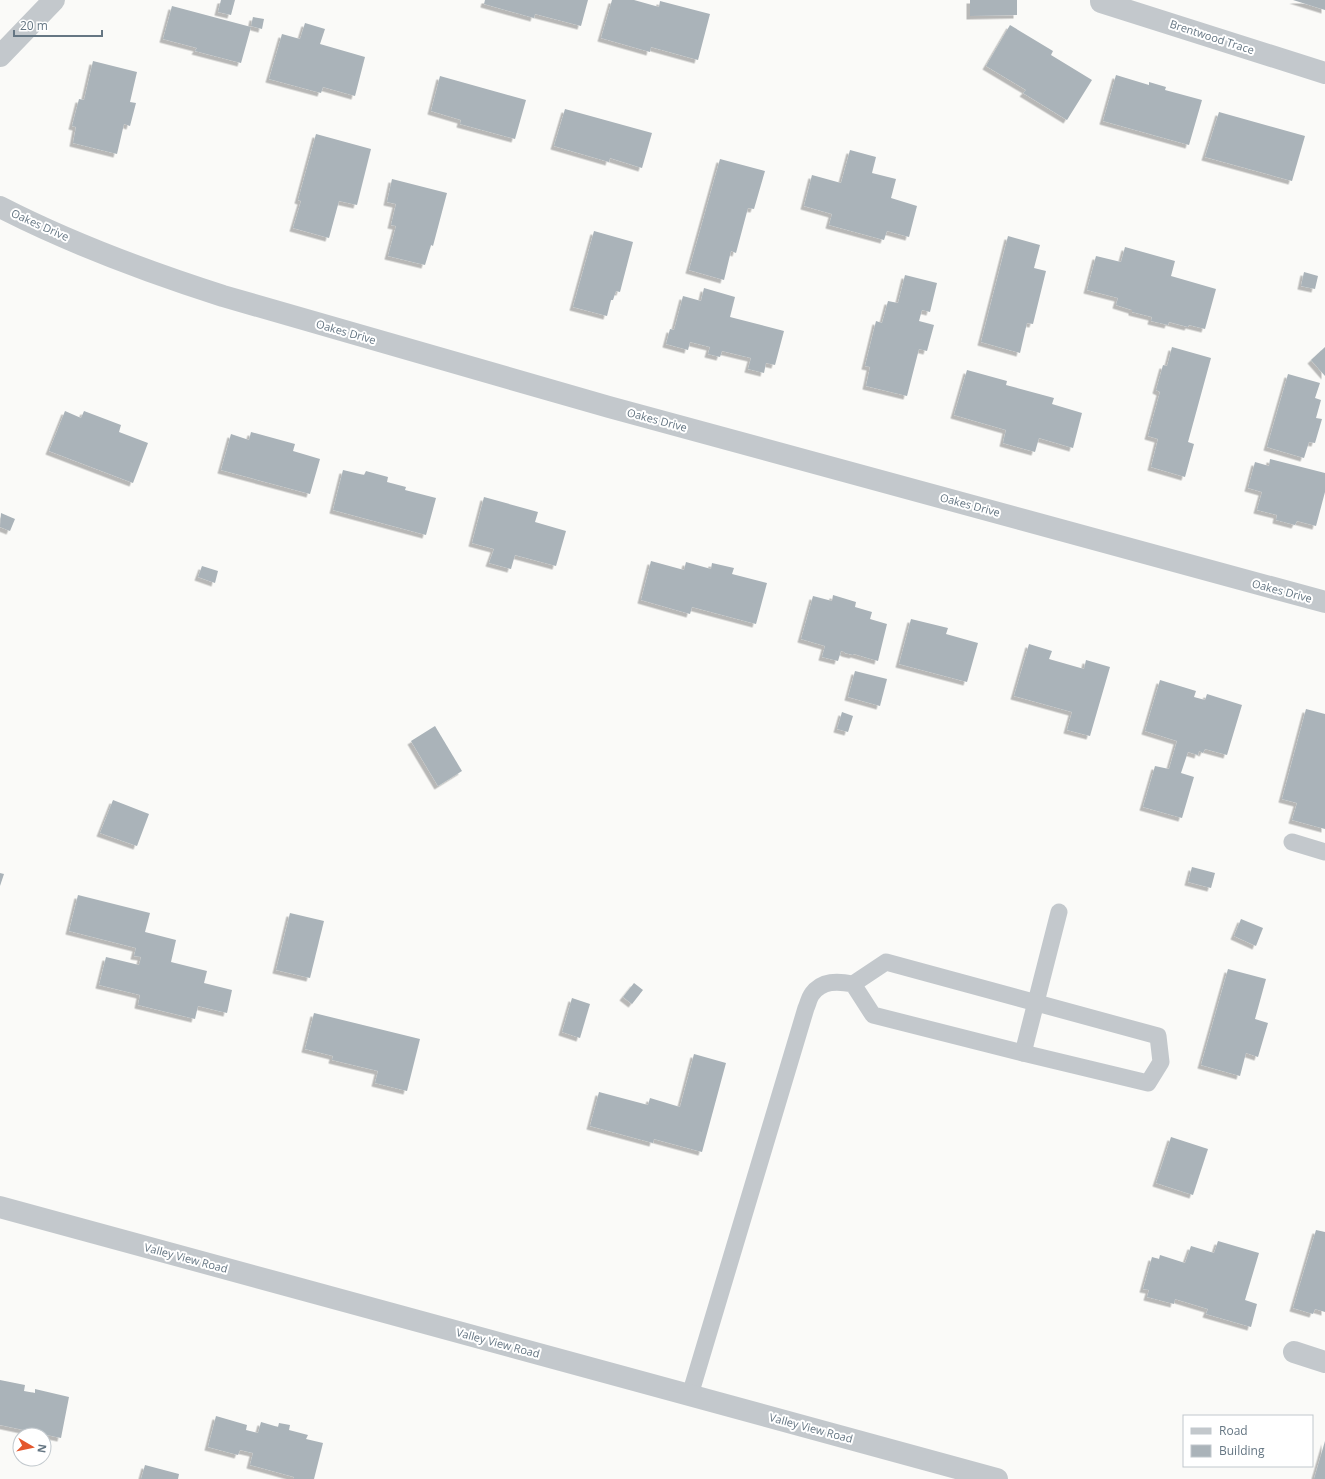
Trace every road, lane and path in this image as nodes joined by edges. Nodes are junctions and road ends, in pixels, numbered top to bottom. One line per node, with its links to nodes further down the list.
1 (54, 0): 3 (street)
2 (1101, 0): 4 (street, Brentwood Trace)
3 (0, 56)
4 (1325, 73)
5 (0, 207): 6 (street, Oakes Drive)
6 (1325, 602)
7 (1292, 842): 8 (lane)
8 (1325, 852)
9 (1059, 912): 11 (lane)
10 (853, 984): 11 (lane); 12 (lane); 16 (lane)
11 (1035, 1002): 12 (lane); 12 (lane)
12 (1023, 1053)
13 (0, 1207): 16 (street, Valley View Road)
14 (1294, 1352): 15 (street)
15 (1325, 1362)
16 (690, 1395): 17 (street, Valley View Road)
17 (997, 1479)

